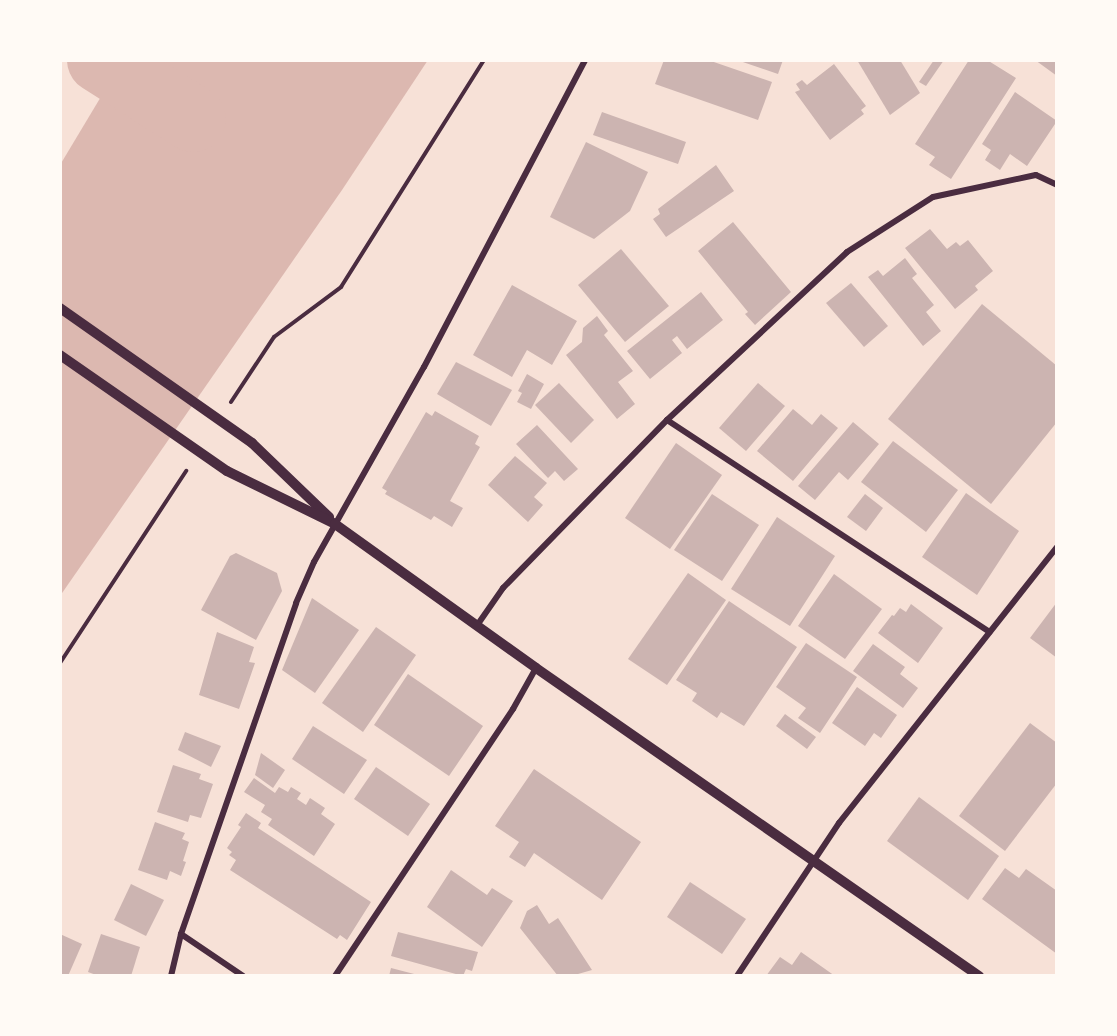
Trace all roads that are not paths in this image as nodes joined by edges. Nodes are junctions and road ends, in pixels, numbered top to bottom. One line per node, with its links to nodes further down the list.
1 (585, 60): 6 (street)
2 (1057, 185): 5 (street)
3 (60, 308): 6 (street)
4 (60, 355): 6 (street)
5 (667, 420): 8 (street); 9 (street)
6 (335, 524): 8 (street); 12 (street)
7 (1057, 547): 9 (street)
8 (478, 624): 10 (street)
9 (990, 632): 11 (street)
10 (536, 668): 11 (street); 15 (street)
11 (812, 860): 16 (street); 17 (street)
12 (181, 933): 13 (street); 14 (street)
13 (171, 976)
14 (243, 976)
15 (335, 976)
16 (737, 976)
17 (978, 976)

